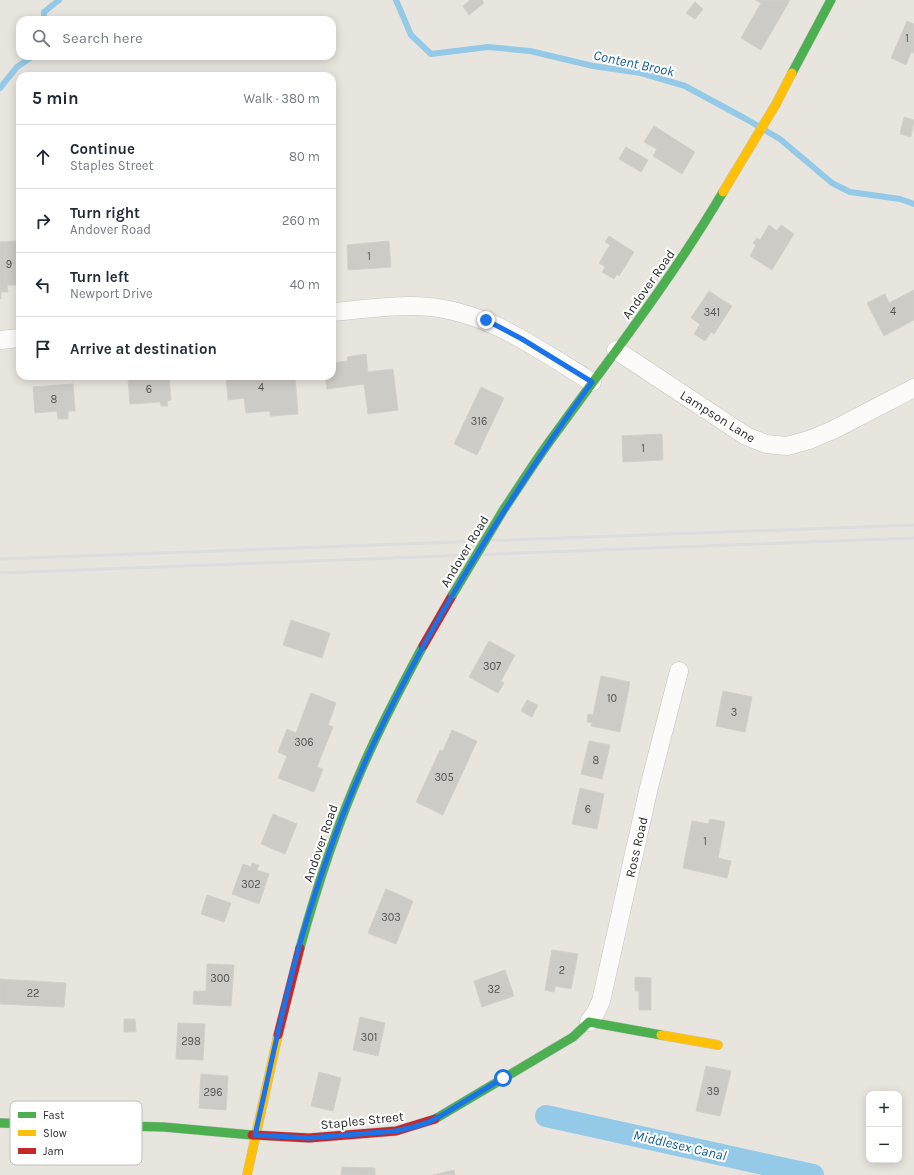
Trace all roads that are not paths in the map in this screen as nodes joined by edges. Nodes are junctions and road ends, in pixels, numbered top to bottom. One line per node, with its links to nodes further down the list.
1 (831, 0): 5 (main road, Andover Road)
2 (336, 312): 6 (street)
3 (16, 338): 4 (street)
4 (0, 340)
5 (616, 350): 6 (main road, Andover Road); 7 (street, Lampson Lane)
6 (592, 382): 14 (main road, Andover Road, bridge)
7 (914, 388)
8 (679, 671): 9 (street, Ross Road)
9 (589, 1022): 10 (main road); 14 (main road, Staples Street)
10 (718, 1045)
11 (0, 1123): 12 (main road, Staples Street)
12 (10, 1123)
13 (142, 1126): 14 (main road, Staples Street)
14 (255, 1135): 15 (main road, Andover Road)
15 (247, 1175)

